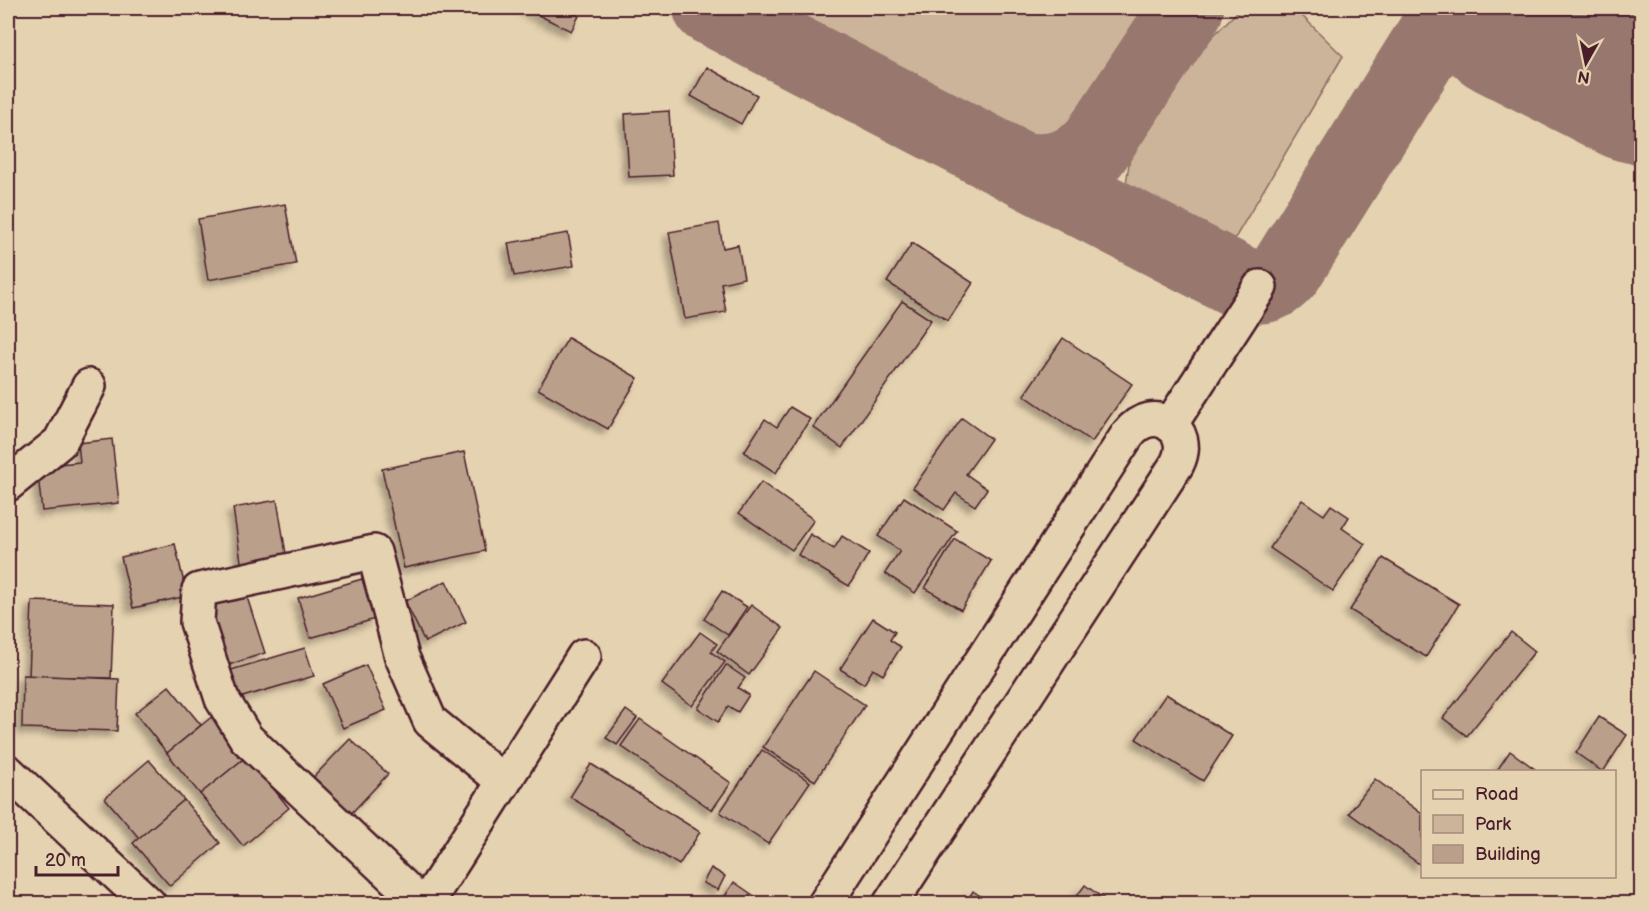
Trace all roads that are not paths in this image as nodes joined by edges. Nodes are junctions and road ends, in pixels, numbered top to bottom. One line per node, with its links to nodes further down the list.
1 (1260, 288): 3 (street)
2 (89, 386): 4 (street)
3 (1170, 425): 11 (street); 12 (street)
4 (8, 484)
5 (584, 656): 7 (street)
6 (8, 772): 8 (street)
7 (504, 782): 9 (street); 10 (street)
8 (149, 903)
9 (415, 903)
10 (426, 903)
11 (825, 903)
12 (890, 903)

